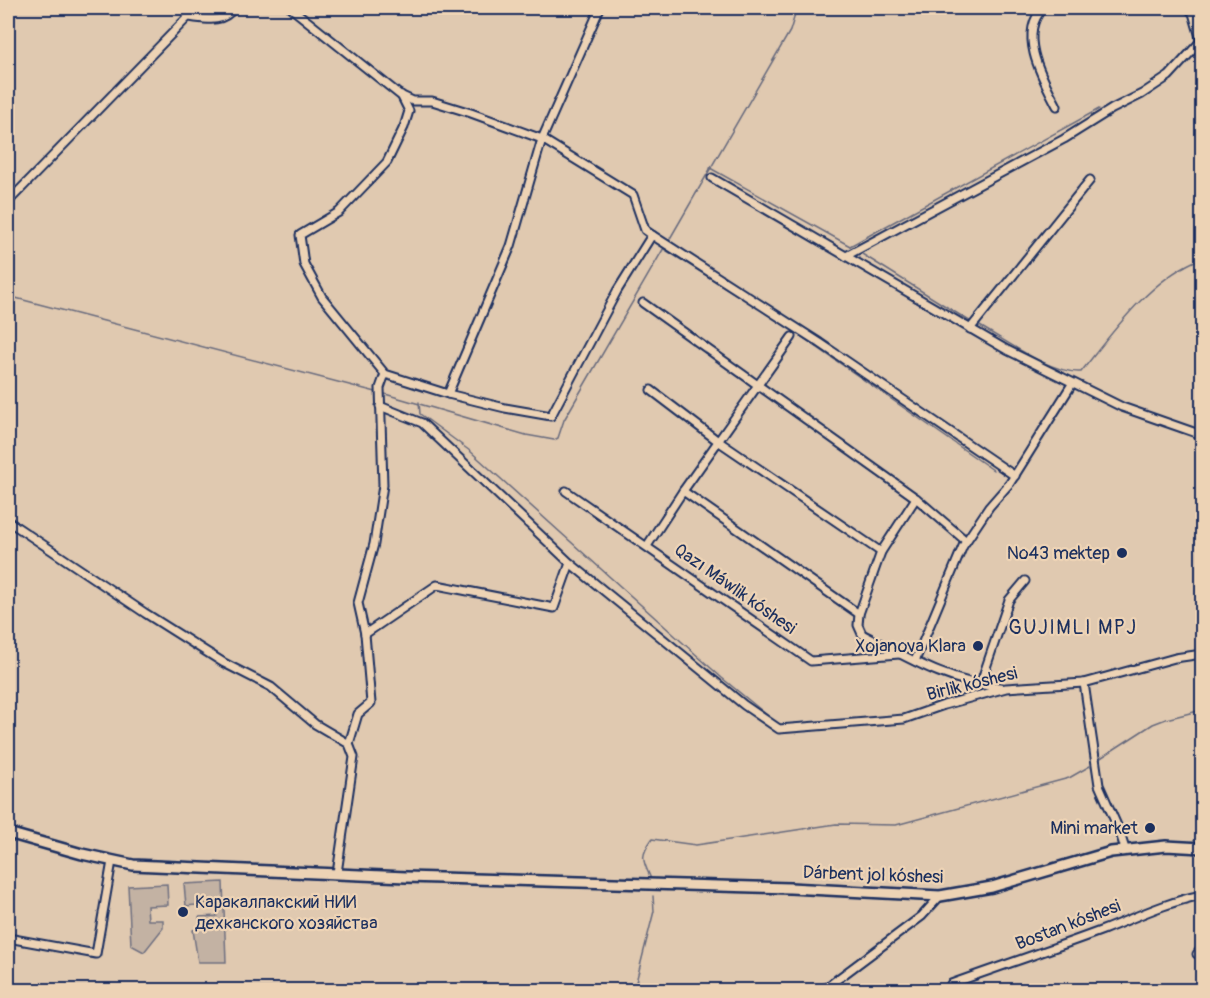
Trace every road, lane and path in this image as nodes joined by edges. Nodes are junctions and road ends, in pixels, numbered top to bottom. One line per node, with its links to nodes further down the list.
1 (234, 8): 12 (street)
2 (291, 8): 7 (street)
3 (600, 8): 9 (street)
4 (1042, 8): 8 (street)
5 (1188, 8): 6 (street)
6 (1202, 42): 14 (street)
7 (400, 95): 9 (street); 18 (street)
8 (1057, 106)
9 (542, 140): 13 (street); 22 (street)
10 (712, 178): 14 (street)
11 (1090, 180): 16 (street)
12 (8, 202)
13 (652, 235): 22 (street); 26 (street)
14 (846, 256): 16 (street)
15 (643, 303): 20 (street)
16 (970, 329): 19 (street)
17 (792, 337): 20 (street)
18 (386, 374): 22 (street); 23 (street)
19 (1072, 384): 24 (street); 26 (street)
20 (757, 385): 25 (street); 29 (street)
21 (651, 390): 25 (street)
22 (448, 394)
23 (380, 406): 34 (street); 37 (street)
24 (1203, 435)
25 (718, 441): 28 (street); 33 (street)
26 (1015, 476): 31 (street)
27 (566, 491): 32 (street, Qazı Máwlik kóshesi)
28 (683, 491): 32 (street); 36 (street)
29 (916, 498): 31 (street); 33 (street)
30 (8, 521): 44 (street)
31 (966, 541): 40 (street)
32 (647, 546): 38 (street, Qazı Máwlik kóshesi)
33 (881, 552): 36 (street)
34 (570, 563): 37 (street); 43 (street, Birlik kóshesi)
35 (1025, 581): 42 (street)
36 (859, 614): 38 (street)
37 (365, 634): 44 (street)
38 (901, 654): 40 (street)
39 (1203, 654): 41 (street, Birlik kóshesi)
40 (915, 661): 42 (street)
41 (1084, 682): 43 (street, Birlik kóshesi); 47 (street)
42 (980, 685): 43 (street)
43 (1006, 688)
44 (349, 744): 49 (street)
45 (8, 833): 48 (main road, Dárbent jol kóshesi)
46 (1203, 848): 47 (main road, Dárbent jol kóshesi)
47 (1125, 849): 50 (main road, Dárbent jol kóshesi)
48 (112, 861): 49 (main road, Dárbent jol kóshesi); 52 (street)
49 (338, 873): 50 (main road, Dárbent jol kóshesi)
50 (940, 896): 53 (street)
51 (1203, 896): 54 (street, Bostan kóshesi)
52 (8, 938)
53 (823, 990)
54 (948, 990)

